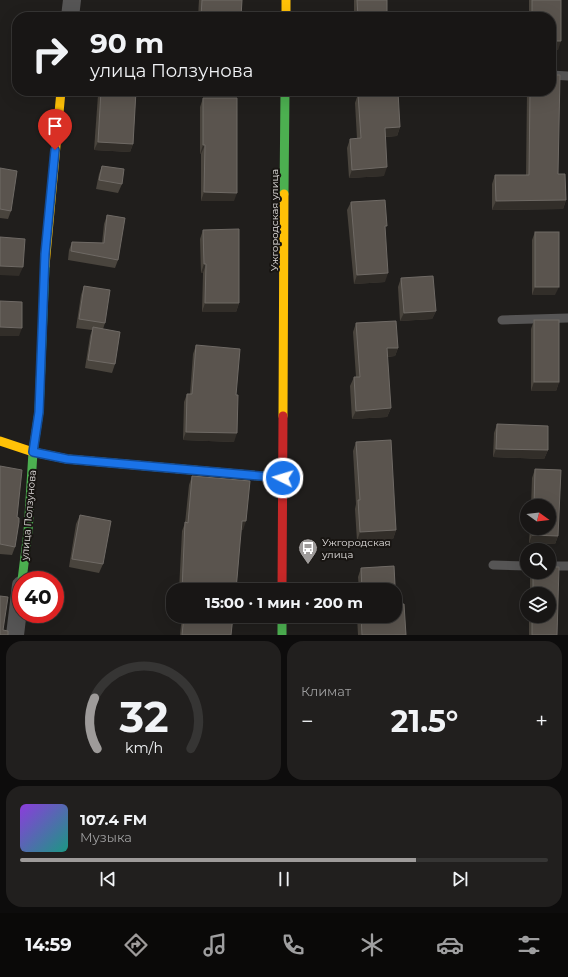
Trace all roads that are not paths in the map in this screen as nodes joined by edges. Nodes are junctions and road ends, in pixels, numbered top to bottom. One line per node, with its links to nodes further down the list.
1 (72, 0): 3 (street)
2 (286, 0): 4 (street)
3 (71, 12)
4 (286, 12)
5 (556, 75): 6 (lane)
6 (568, 76)
7 (61, 96): 12 (street, улица Ползунова)
8 (285, 96): 13 (street, Ужгородская улица)
9 (568, 318): 10 (lane)
10 (502, 320)
11 (0, 441): 12 (street)
12 (33, 452): 13 (street); 18 (street, улица Ползунова)
13 (283, 478): 19 (street, Ужгородская улица)
14 (493, 565): 15 (lane)
15 (520, 566)
16 (556, 566): 17 (lane)
17 (568, 566)
18 (23, 571)
19 (282, 583)
20 (16, 623): 22 (street)
21 (282, 623): 23 (street)
22 (15, 635)
23 (282, 635)

